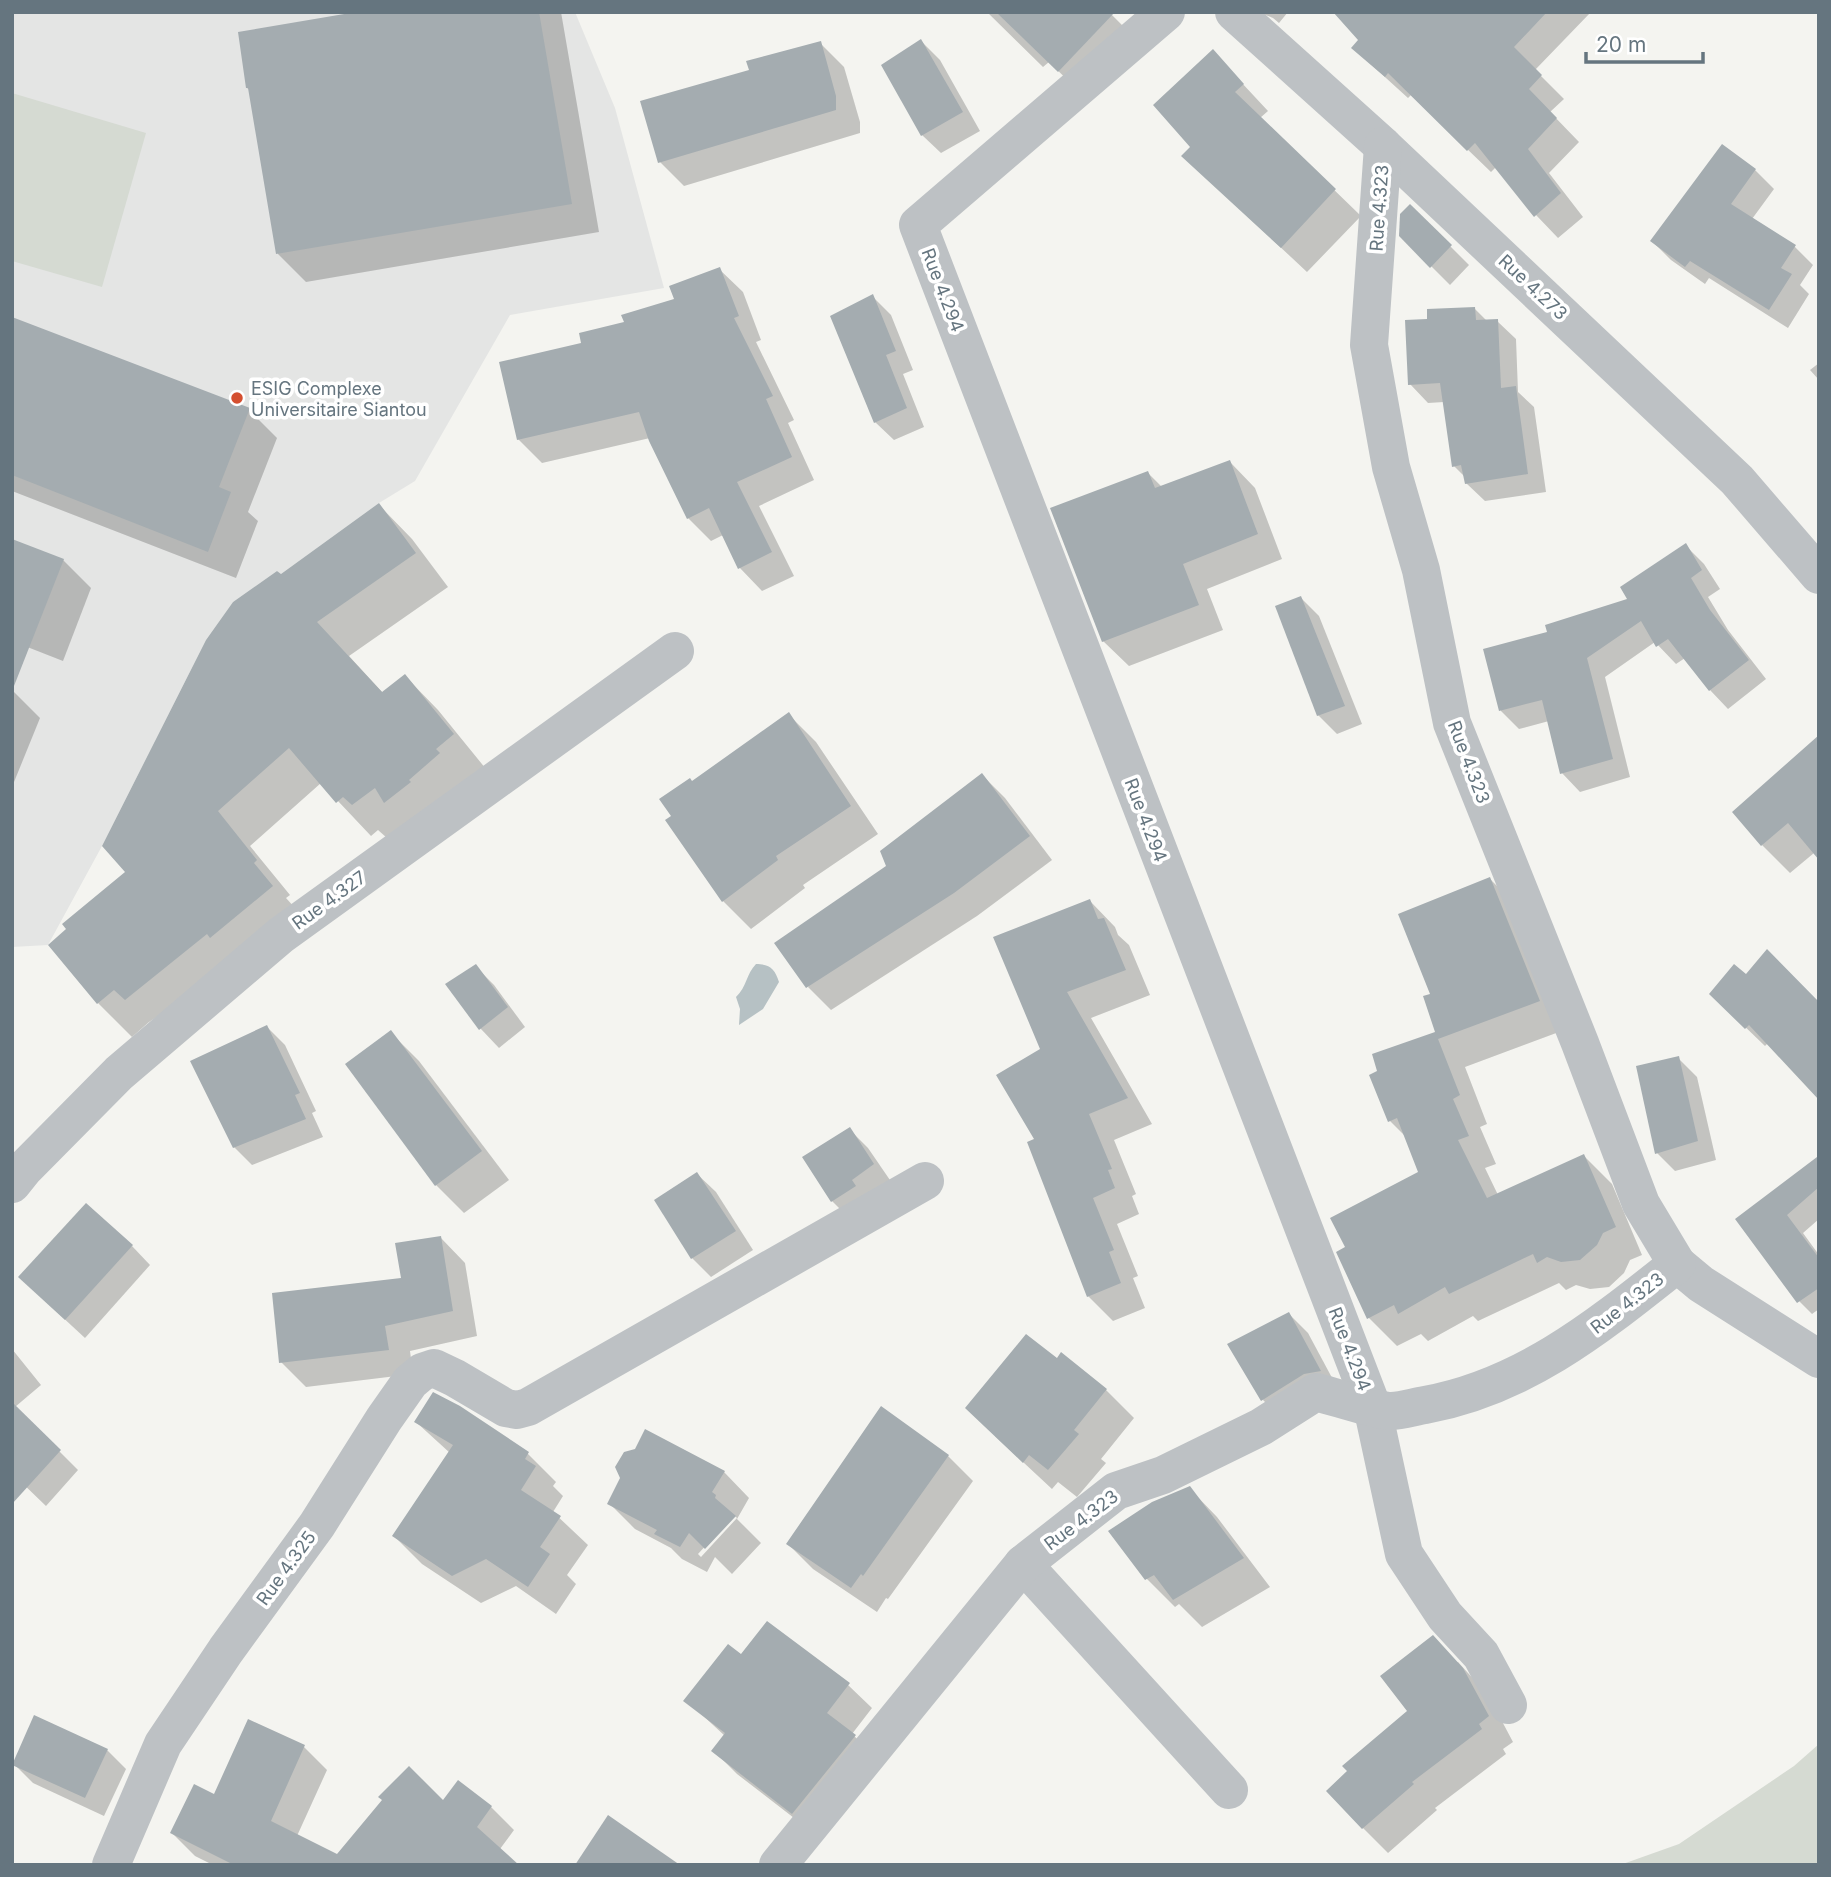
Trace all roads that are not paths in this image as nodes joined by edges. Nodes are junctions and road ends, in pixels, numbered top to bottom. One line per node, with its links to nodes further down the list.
1 (1166, 12): 10 (street, Rue 4.294)
2 (1234, 12): 3 (street, Rue 4.273)
3 (1383, 146): 4 (street, Rue 4.273); 8 (street, Rue 4.323)
4 (1819, 575)
5 (675, 651): 7 (street, Rue 4.327)
6 (925, 1181): 14 (street, Rue 4.325)
7 (12, 1184)
8 (1678, 1264): 9 (street); 10 (street, Rue 4.323)
9 (1819, 1359)
10 (1372, 1406): 11 (street, Rue 4.323); 12 (street, Rue 4.294)
11 (1024, 1564): 13 (street); 15 (street, Rue 4.323)
12 (1508, 1705)
13 (1228, 1790)
14 (111, 1865)
15 (778, 1865)

